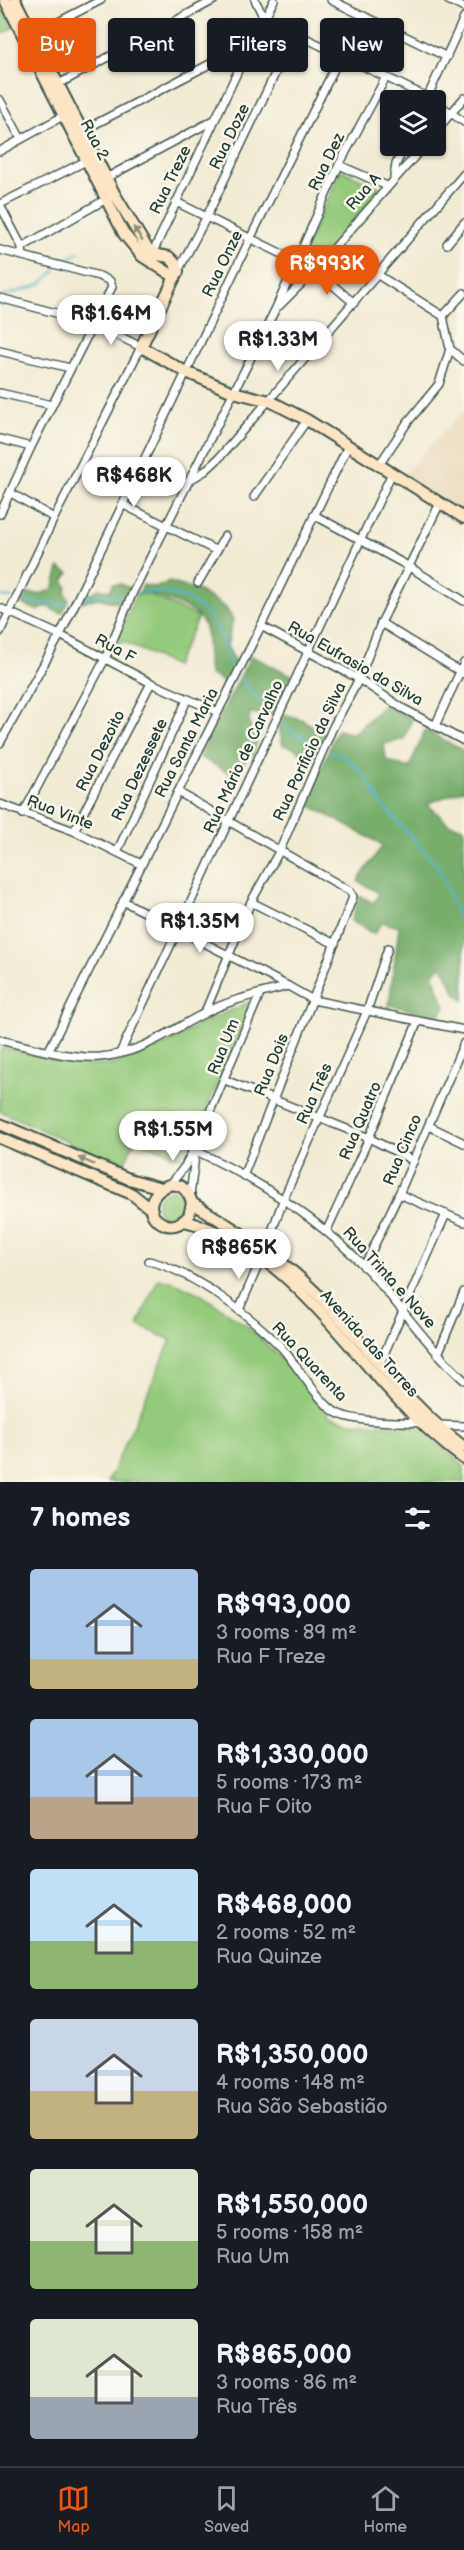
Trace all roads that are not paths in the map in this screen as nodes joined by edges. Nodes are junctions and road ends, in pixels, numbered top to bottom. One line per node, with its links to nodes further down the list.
1 (5, 0): 23 (main road, Rua 2)
2 (15, 0): 10 (main road, Rua 2)
3 (101, 0): 11 (street)
4 (214, 0): 23 (street)
5 (255, 0): 12 (street)
6 (274, 0): 12 (street, Rua Treze)
7 (331, 0): 15 (street)
8 (448, 0): 9 (street)
9 (464, 8)
10 (26, 18)
11 (66, 18)
12 (264, 18)
13 (464, 18): 14 (street)
14 (462, 28): 15 (street)
15 (447, 57): 25 (street)
16 (207, 66): 34 (street)
17 (50, 72): 23 (main road, Rua 2)
18 (237, 72): 32 (street, Rua Treze)
19 (276, 72): 48 (street, Rua Doze)
20 (333, 72): 50 (street, Rua Onze)
21 (376, 72): 22 (street)
22 (386, 77): 24 (street); 40 (street, Rua Dez)
23 (55, 86): 30 (main road, Rua 2); 34 (main road, Rua 2)
24 (411, 90)
25 (434, 90)
26 (464, 98): 29 (street)
27 (0, 100): 35 (street)
28 (446, 109): 29 (street)
29 (452, 112): 31 (street); 33 (street)
30 (63, 116): 35 (street); 39 (main road, Rua 2)
31 (446, 119)
32 (215, 120): 42 (street, Rua Treze); 46 (street, Rua Treze)
33 (464, 122)
34 (82, 131): 42 (main road, Rua 2)
35 (21, 139): 36 (street)
36 (0, 151)
37 (400, 156): 43 (street)
38 (415, 156): 43 (street, Rua A)
39 (88, 160): 45 (main road, Rua 2); 47 (street)
40 (339, 165): 44 (street); 58 (street, Rua Dez)
41 (464, 174): 61 (street)
42 (106, 178): 45 (main road, Rua 2)
43 (394, 178): 44 (street, Rua A)
44 (387, 186): 59 (street, Rua A)
45 (111, 196): 52 (street); 55 (main road, Rua 2, one-way to 45); 60 (main road, Rua 2)
46 (176, 202): 48 (street); 55 (street, Rua Treze)
47 (0, 205): 52 (street)
48 (206, 218): 50 (street); 54 (street, Rua Doze)
49 (464, 222): 51 (street)
50 (250, 239): 58 (street); 73 (street, Rua Onze)
51 (447, 244)
52 (22, 247): 56 (street)
53 (0, 250): 56 (street)
54 (187, 251): 57 (street); 60 (street, Rua Doze)
55 (153, 252): 57 (main road)
56 (23, 256): 67 (street)
57 (164, 256): 60 (main road)
58 (297, 260): 59 (street); 65 (street, Rua Dez)
59 (315, 270): 64 (street); 65 (street, Rua A)
60 (176, 274): 68 (main road)
61 (378, 275): 64 (street); 66 (street)
62 (464, 292): 66 (street)
63 (0, 298): 67 (street)
64 (354, 303): 76 (street)
65 (276, 308): 74 (street, Rua Dez)
66 (443, 315): 69 (street)
67 (93, 323): 68 (street); 72 (street)
68 (141, 347): 73 (main road); 92 (street)
69 (450, 349): 71 (street); 82 (street)
70 (0, 351): 72 (street)
71 (464, 361)
72 (70, 368): 77 (street)
73 (186, 372): 74 (main road); 88 (street, Rua Onze)
74 (233, 392): 76 (main road); 84 (street, Rua Dez)
75 (0, 393): 77 (street)
76 (270, 401): 78 (main road); 84 (street)
77 (52, 405): 81 (street)
78 (307, 420): 80 (main road); 86 (street)
79 (0, 439): 81 (street)
80 (348, 446): 82 (main road); 91 (street, Rua Santa Maria)
81 (31, 447): 85 (street)
82 (379, 465): 83 (main road)
83 (392, 473): 87 (main road); 96 (street, Rua Mário de Carvalho)
84 (188, 481): 94 (street, Rua Dez)
85 (11, 492): 89 (street); 92 (street)
86 (254, 497)
87 (440, 503): 93 (main road); 98 (street, Rua Porificio da Silva)
88 (122, 504): 94 (street); 106 (street, Rua Onze)
89 (2, 506): 90 (street)
90 (0, 514)
91 (314, 515): 96 (street); 104 (street, Rua Santa Maria)
92 (54, 518): 102 (street)
93 (464, 518)
94 (167, 527): 97 (street); 108 (street, Rua Dez)
95 (225, 536): 97 (street)
96 (361, 540): 98 (street); 107 (street, Rua Mário de Carvalho)
97 (215, 550): 99 (street)
98 (408, 566): 100 (street); 103 (street, Rua Porificio da Silva)
99 (198, 583)
100 (464, 601)
101 (0, 608): 102 (street, Rua F)
102 (11, 612): 105 (street); 106 (street, Rua F)
103 (381, 623): 110 (street); 111 (street, Rua Porificio da Silva)
104 (261, 626): 107 (street, Rua Eufrasio da Silva); 114 (street, Rua Santa Maria)
105 (0, 632)
106 (60, 635): 108 (street, Rua F); 117 (street, Rua Onze)
107 (308, 651): 111 (street, Rua Eufrasio da Silva); 121 (street, Rua Mário de Carvalho)
108 (105, 659): 112 (street, Rua F); 120 (street, Rua Dez)
109 (464, 663): 110 (street)
110 (462, 673): 115 (street)
111 (359, 680): 115 (street, Rua Eufrasio da Silva); 123 (street, Rua Porificio da Silva)
112 (151, 683): 113 (street, Rua F); 122 (street, Rua Dezoito)
113 (187, 700): 114 (street, Rua F); 124 (street, Rua Dezessete)
114 (218, 712): 118 (street, Rua Santa Maria)
115 (435, 726): 116 (street, Rua Eufrasio da Silva)
116 (464, 741)
117 (0, 743)
118 (178, 792): 121 (street); 125 (street, Rua Santa Maria)
119 (0, 804): 120 (street, Rua Vinte)
120 (23, 814): 122 (street, Rua Vinte)
121 (229, 821): 123 (street); 128 (street, Rua Mário de Carvalho)
122 (74, 831): 124 (street, Rua Vinte)
123 (280, 850): 127 (street, Rua Porificio da Silva); 129 (street, Rua Dois)
124 (117, 852): 125 (street, Rua Vinte)
125 (141, 864): 126 (street, Rua Santa Maria)
126 (123, 901): 128 (street); 141 (street, Rua Santa Maria)
127 (252, 902): 129 (street); 131 (street, Rua Porificio da Silva)
128 (178, 929): 131 (street); 142 (street, Rua Mário de Carvalho)
129 (335, 944): 134 (street, Rua Dois)
130 (388, 948): 135 (street, Rua Três)
131 (228, 954): 132 (street); 136 (street, Rua Porificio da Silva)
132 (288, 986): 133 (street); 134 (street)
133 (260, 994): 136 (street); 143 (street, Rua Um)
134 (313, 1000): 135 (street); 144 (street, Rua Dois)
135 (368, 1011): 137 (street); 145 (street, Rua Três)
136 (205, 1012): 142 (street)
137 (418, 1021): 138 (street); 149 (street, Rua Quatro)
138 (464, 1030)
139 (0, 1040): 141 (street)
140 (464, 1042): 147 (street, Rua Cinco)
141 (49, 1050): 142 (street)
142 (120, 1053)
143 (225, 1080): 144 (street); 151 (street, Rua Um)
144 (273, 1098): 145 (street); 153 (street, Rua Dois)
145 (319, 1118): 149 (street); 156 (street, Rua Três)
146 (0, 1124): 154 (main road, Avenida das Torres, one-way to 146)
147 (429, 1126): 150 (street); 152 (street, Rua Cinco)
148 (0, 1138): 158 (main road, Avenida das Torres)
149 (369, 1138): 152 (street); 162 (street, Rua Quatro)
150 (464, 1143)
151 (195, 1148): 153 (street, Rua Trinta e Nove); 154 (street, Rua Um); 157 (street, Rua Um)
152 (414, 1161): 155 (street, Rua Cinco)
153 (244, 1174): 156 (street, Rua Trinta e Nove)
154 (166, 1186): 157 (main road, Avenida das Torres); 158 (main road)
155 (399, 1194): 159 (street); 165 (street, Rua Cinco)
156 (284, 1198): 162 (street, Rua Trinta e Nove); 163 (street, Rua Três)
157 (191, 1200): 160 (main road); 163 (main road, Avenida das Torres)
158 (152, 1210): 160 (main road, Avenida das Torres)
159 (446, 1214): 161 (street); 168 (street)
160 (184, 1221): 163 (main road, Avenida das Torres)
161 (464, 1222)
162 (327, 1230): 165 (street, Rua Trinta e Nove)
163 (263, 1255): 167 (street, Rua Três); 170 (main road, Avenida das Torres); 172 (main road, Avenida das Torres)
164 (149, 1261): 167 (street, Rua Quarenta)
165 (364, 1267): 168 (street, Rua Trinta e Nove)
166 (464, 1292): 169 (street)
167 (239, 1310): 172 (street, Rua Quarenta)
168 (404, 1311): 169 (street, Rua Trinta e Nove); 170 (street)
169 (438, 1354): 171 (street, Rua Trinta e Nove)
170 (380, 1363): 173 (main road, Avenida das Torres)
171 (464, 1380)
172 (421, 1423): 176 (main road, Avenida das Torres)
173 (437, 1425): 174 (street); 175 (main road, Avenida das Torres)
174 (464, 1426)
175 (464, 1447)
176 (464, 1459)

